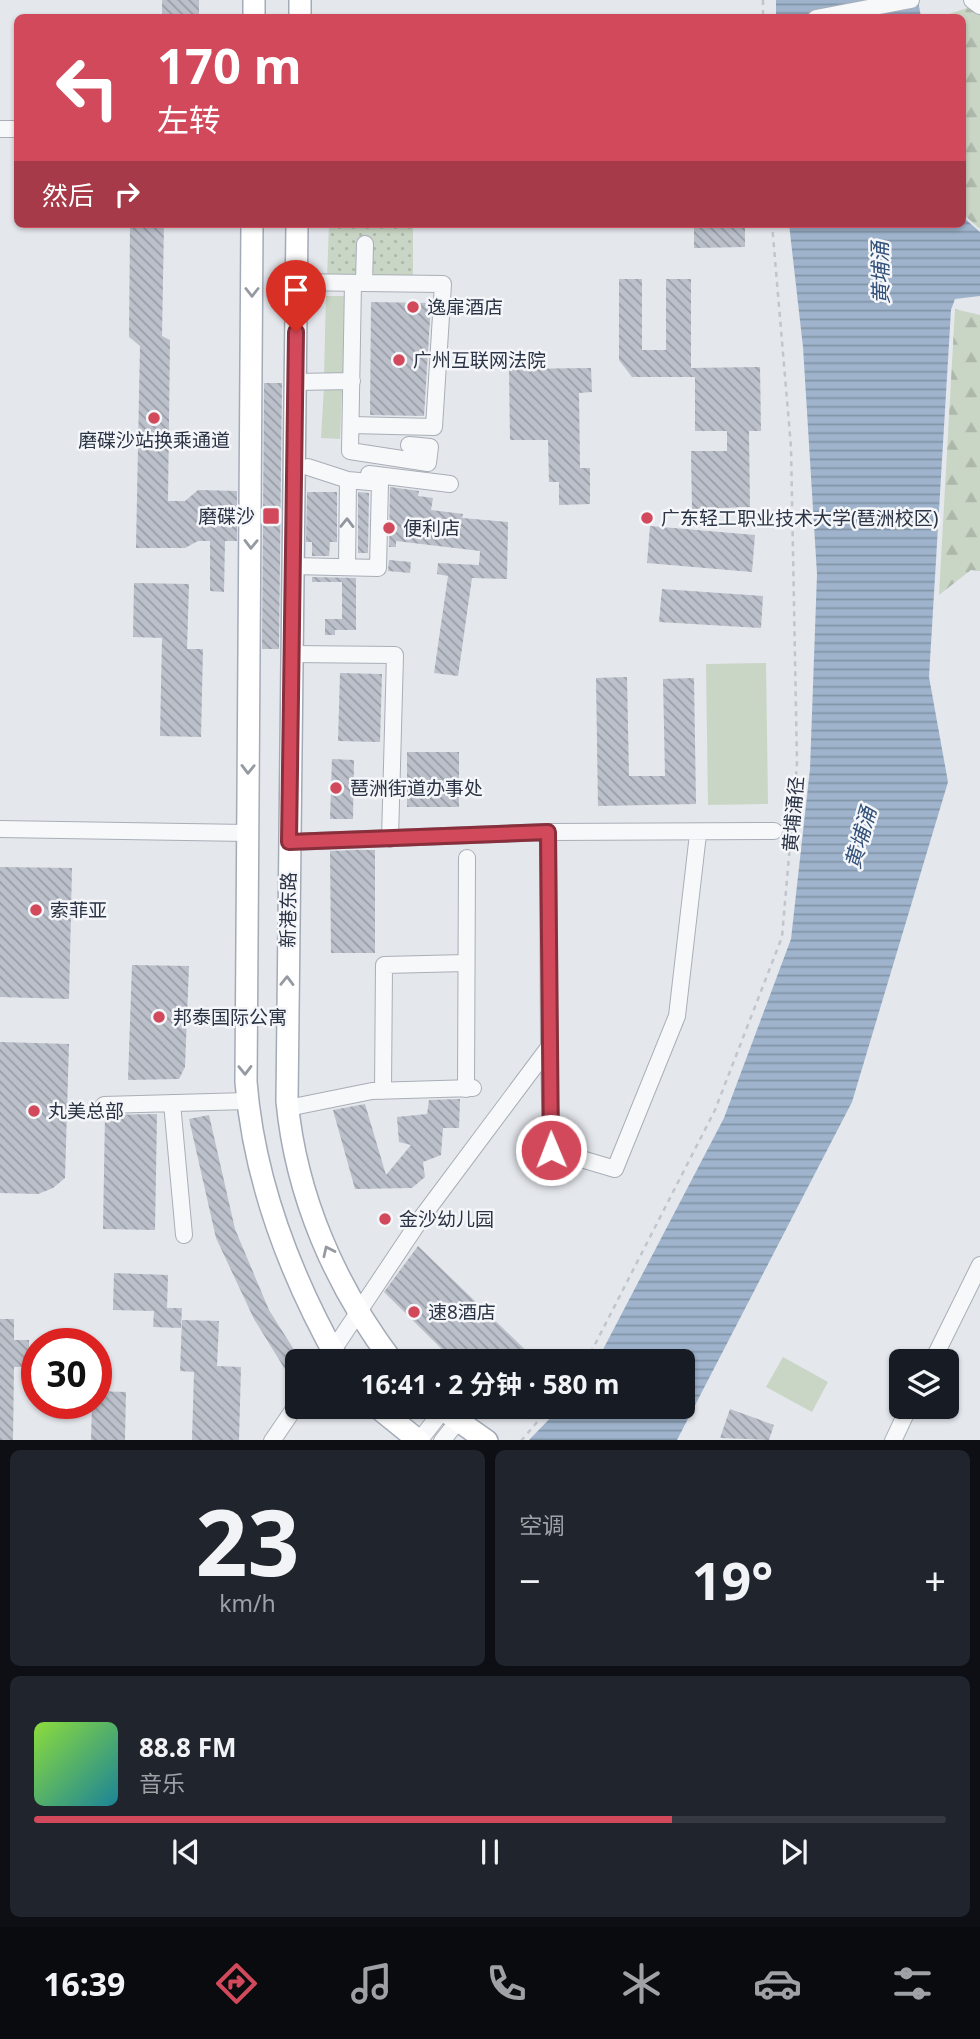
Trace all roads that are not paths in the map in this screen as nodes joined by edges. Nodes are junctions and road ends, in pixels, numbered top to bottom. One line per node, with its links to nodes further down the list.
1 (911, 0): 4 (street)
2 (972, 0): 3 (street)
3 (980, 6)
4 (837, 14)
5 (252, 228): 23 (main road, one-way to 23)
6 (297, 228): 8 (main road, 新港东路)
7 (365, 244): 9 (street)
8 (296, 282): 9 (street); 10 (main road, 新港东路)
9 (359, 283): 11 (street); 12 (street)
10 (295, 382): 11 (street); 14 (main road, 新港东路)
11 (352, 382): 12 (street)
12 (351, 425): 13 (street)
13 (409, 445)
14 (301, 466): 15 (street); 16 (street); 17 (main road, 新港东路)
15 (348, 480): 18 (street, one-way to 15); 18 (street)
16 (450, 484)
17 (293, 566): 18 (street); 19 (main road, 新港东路)
18 (346, 567)
19 (291, 654): 25 (street); 26 (main road, 新港东路)
20 (0, 829): 23 (street)
21 (774, 831): 24 (street)
22 (548, 832): 24 (street); 25 (street); 29 (street)
23 (247, 833): 31 (main road, one-way to 31)
24 (698, 834): 29 (street)
25 (390, 839): 26 (street)
26 (289, 842): 34 (main road, 新港东路, one-way to 26)
27 (467, 858): 28 (street)
28 (466, 963): 30 (street); 30 (street)
29 (549, 1048): 37 (street)
30 (383, 1091): 34 (street)
31 (247, 1101): 32 (street); 38 (main road)
32 (172, 1103): 33 (street); 35 (street)
33 (104, 1105)
34 (288, 1108): 37 (main road, 新港东路, one-way to 34)
35 (184, 1235)
36 (980, 1265): 41 (street)
37 (360, 1312): 39 (street); 40 (main road, 新港东路)
38 (328, 1349)
39 (337, 1349)
40 (384, 1349)
41 (938, 1349)
42 (287, 1419): 49 (street)
43 (392, 1419): 50 (main road)
44 (441, 1419): 50 (street)
45 (446, 1419): 51 (street)
46 (456, 1419): 48 (main road)
47 (903, 1419): 52 (street)
48 (484, 1438)
49 (272, 1440)
50 (419, 1440)
51 (442, 1440)
52 (892, 1440)

